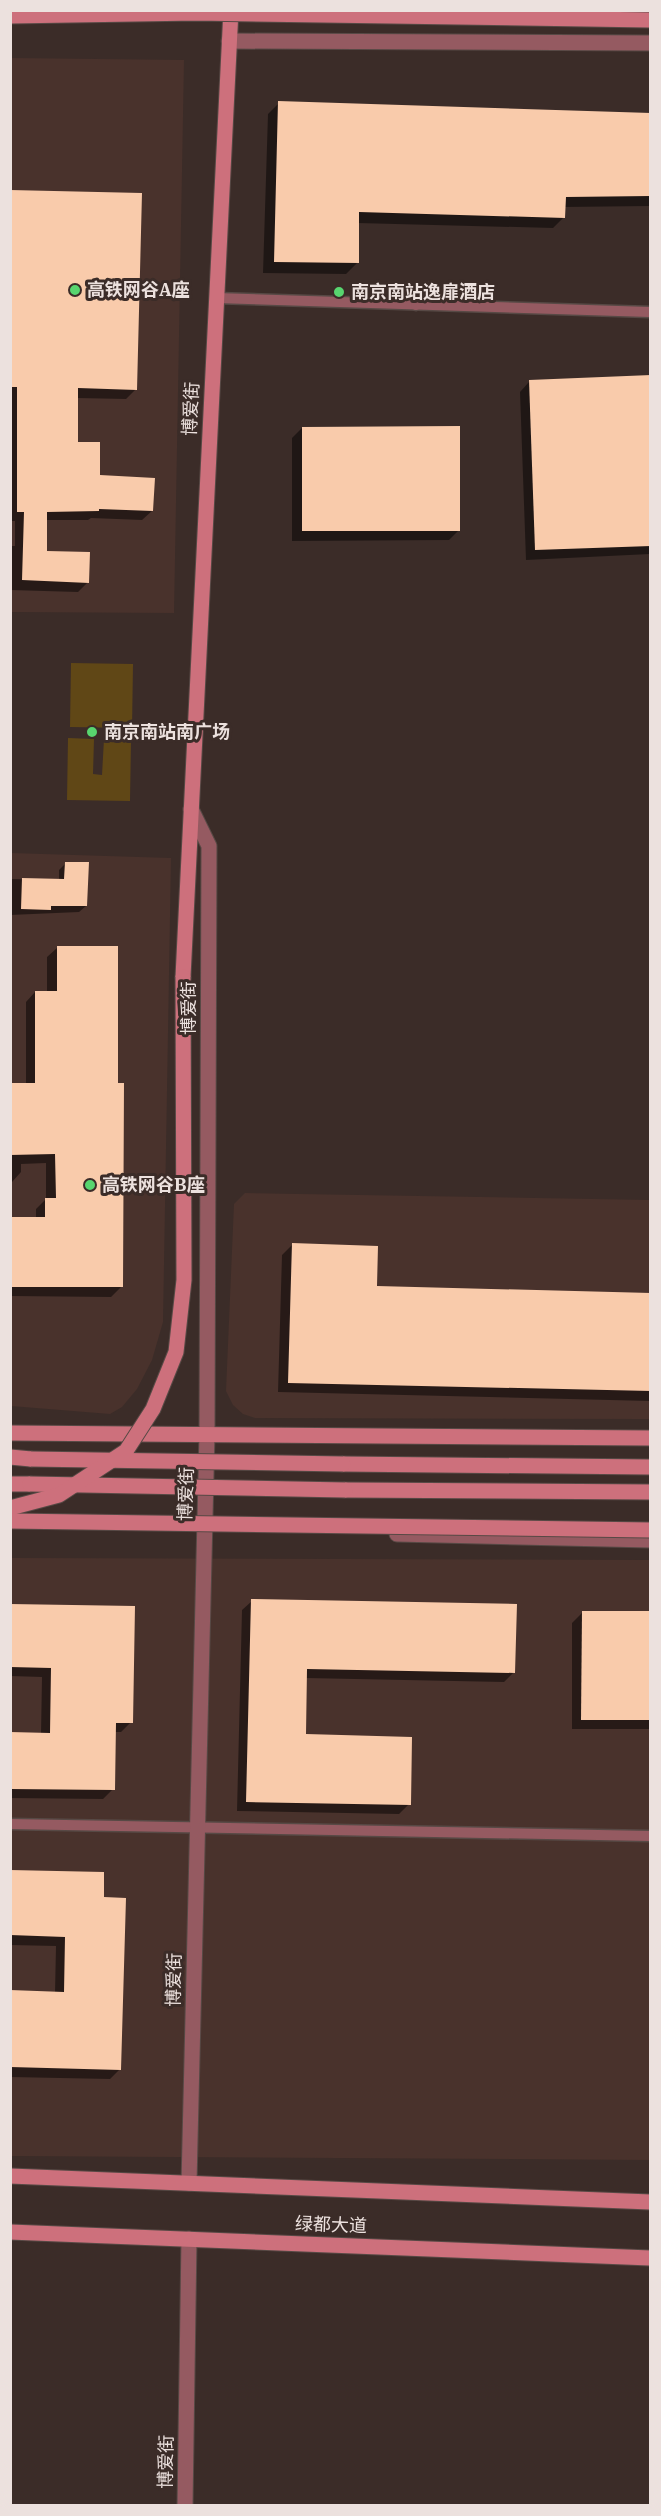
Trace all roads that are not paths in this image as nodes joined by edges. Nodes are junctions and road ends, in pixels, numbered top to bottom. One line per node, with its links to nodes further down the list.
1 (231, 10): 4 (main road, 博爱街)
2 (10, 16): 3 (main road, bridge)
3 (651, 20)
4 (229, 41): 5 (street); 7 (main road, 博爱街)
5 (651, 44)
6 (432, 287): 8 (lane)
7 (216, 298): 8 (lane); 10 (main road, 博爱街)
8 (416, 304): 9 (lane)
9 (651, 312)
10 (191, 809): 12 (street, 博爱街); 18 (main road, 博爱街, bridge)
11 (10, 1432): 12 (main road)
12 (207, 1434): 13 (main road); 20 (street, 博爱街)
13 (651, 1438)
14 (10, 1457): 15 (main road, bridge)
15 (651, 1467)
16 (10, 1484): 17 (main road, bridge)
17 (651, 1492)
18 (10, 1508)
19 (10, 1523): 20 (street); 21 (main road, bridge)
20 (205, 1529): 22 (street); 24 (street, 博爱街)
21 (651, 1530)
22 (651, 1540)
23 (10, 1824): 24 (lane)
24 (197, 1827): 25 (lane); 27 (street, 博爱街)
25 (651, 1836)
26 (10, 2176): 27 (main road, 绿都大道)
27 (189, 2183): 28 (main road, 绿都大道)
28 (651, 2202)
29 (10, 2232): 30 (main road, 绿都大道)
30 (189, 2239): 31 (main road, 绿都大道); 32 (street, 博爱街)
31 (651, 2258)
32 (185, 2505)

